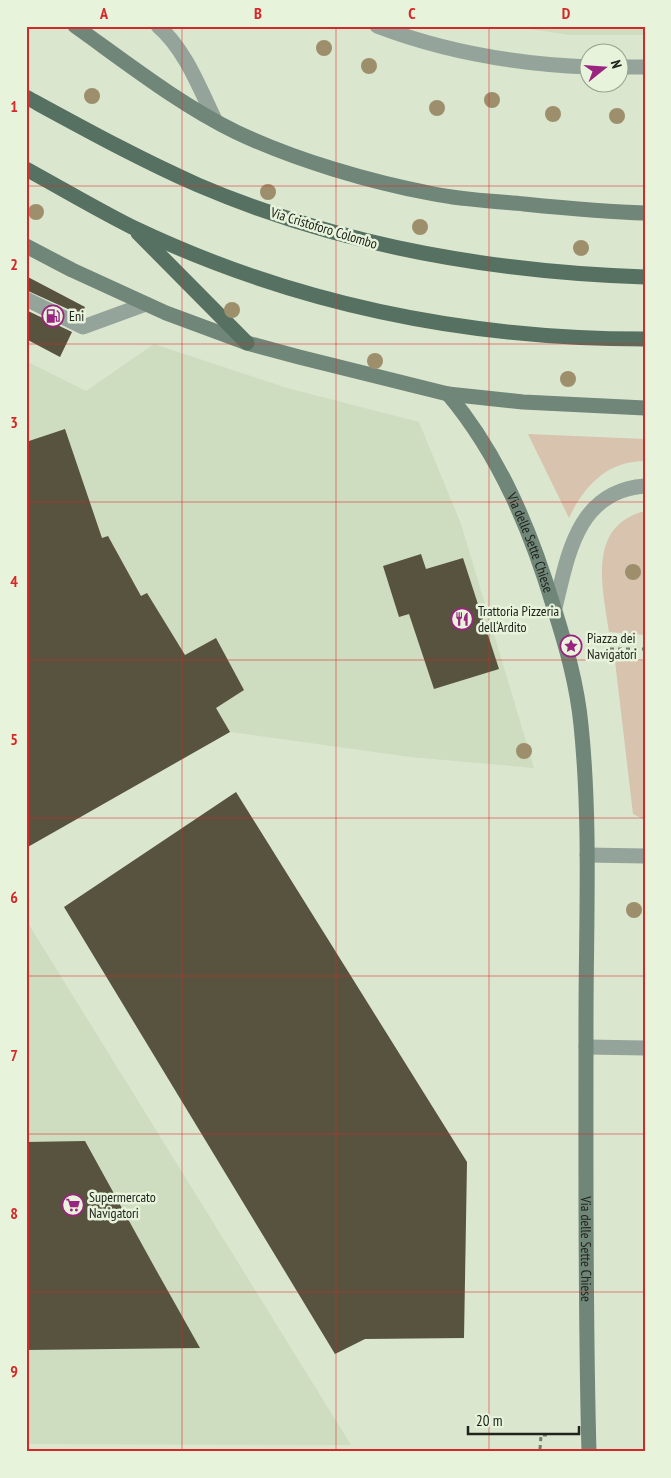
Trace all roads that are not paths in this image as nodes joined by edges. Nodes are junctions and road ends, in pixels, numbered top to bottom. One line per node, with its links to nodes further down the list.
1 (75, 26): 8 (main road)
2 (158, 26): 8 (street)
3 (377, 26): 4 (street)
4 (578, 66)
5 (628, 67): 6 (street)
6 (645, 67)
7 (26, 97): 13 (main road, Via Cristoforo Colombo)
8 (215, 120): 10 (main road)
9 (26, 169): 11 (main road)
10 (645, 213)
11 (132, 226): 16 (main road); 17 (main road)
12 (26, 246): 15 (main road)
13 (645, 277)
14 (26, 300): 15 (street)
15 (146, 304): 17 (main road)
16 (645, 339)
17 (247, 343): 18 (main road)
18 (448, 394): 19 (main road); 21 (main road, Via delle Sette Chiese)
19 (645, 408)
20 (645, 486): 21 (street)
21 (554, 608): 22 (main road, Via delle Sette Chiese)
22 (587, 856): 23 (street); 24 (main road, Via delle Sette Chiese)
23 (645, 856)
24 (586, 1047): 25 (street); 26 (main road, Via delle Sette Chiese)
25 (645, 1048)
26 (589, 1452)

